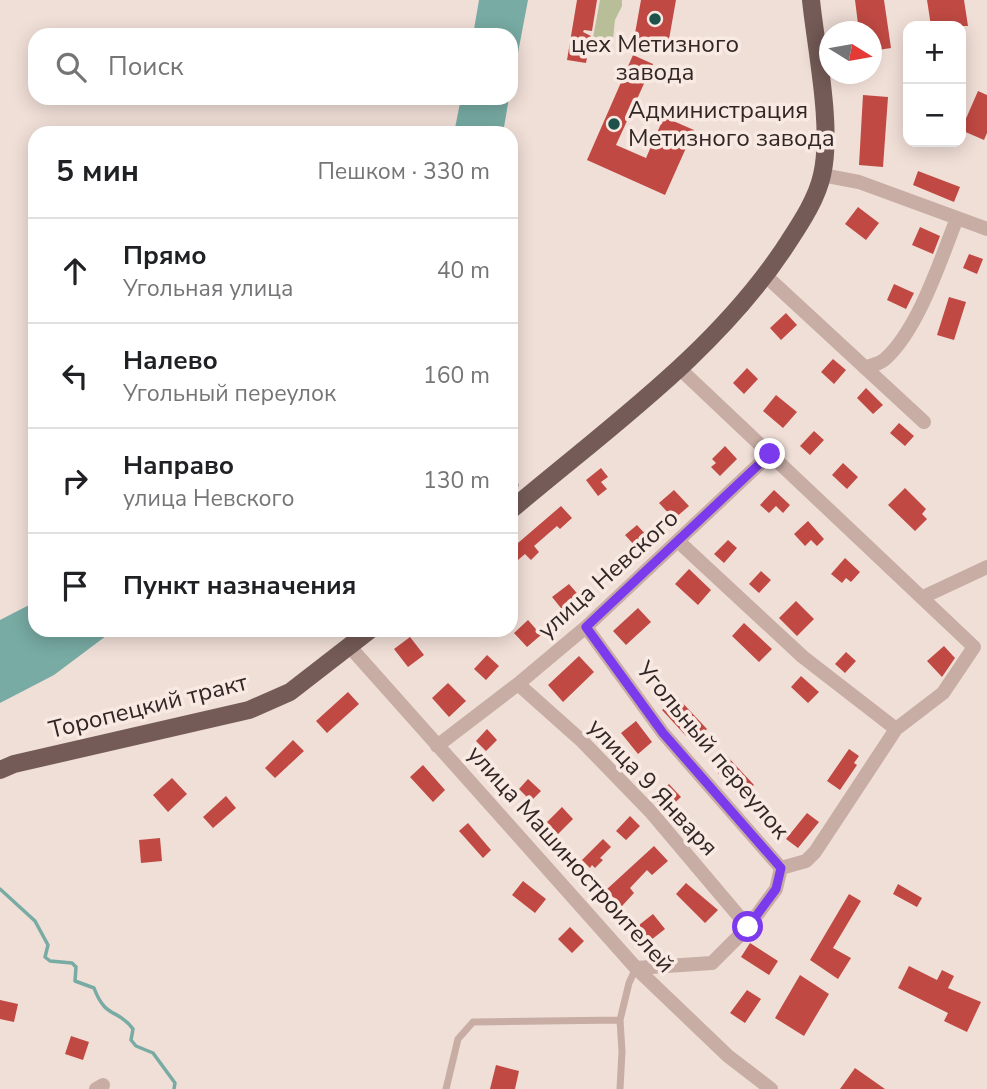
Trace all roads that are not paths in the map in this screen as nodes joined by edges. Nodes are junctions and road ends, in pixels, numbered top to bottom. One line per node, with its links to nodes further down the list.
1 (811, 0): 2 (main road)
2 (822, 175): 3 (street); 5 (main road)
3 (957, 218): 4 (street); 6 (street)
4 (987, 229)
5 (766, 277): 6 (street); 7 (main road)
6 (865, 368): 8 (street)
7 (680, 369): 9 (street); 10 (main road)
8 (924, 422)
9 (770, 454): 11 (street, улица Невского); 13 (street)
10 (518, 505)
11 (679, 542): 14 (street, улица Невского); 18 (street)
12 (987, 567): 13 (street)
13 (923, 597): 18 (street)
14 (586, 627): 17 (street, улица Невского); 21 (street, Угольный переулок)
15 (362, 637): 16 (main road, Торопецкий тракт)
16 (350, 647): 19 (street, улица Машиностроителей); 20 (main road, Торопецкий тракт)
17 (518, 684): 19 (street, улица Невского); 22 (street, улица 9 Января)
18 (896, 729): 21 (street)
19 (437, 746): 23 (street, улица Машиностроителей)
20 (0, 770)
21 (781, 868): 22 (street)
22 (748, 927): 23 (street)
23 (636, 968): 24 (lane); 27 (street, улица Машиностроителей)
24 (620, 1020): 25 (lane); 26 (lane)
25 (446, 1089)
26 (620, 1089)
27 (771, 1089)

